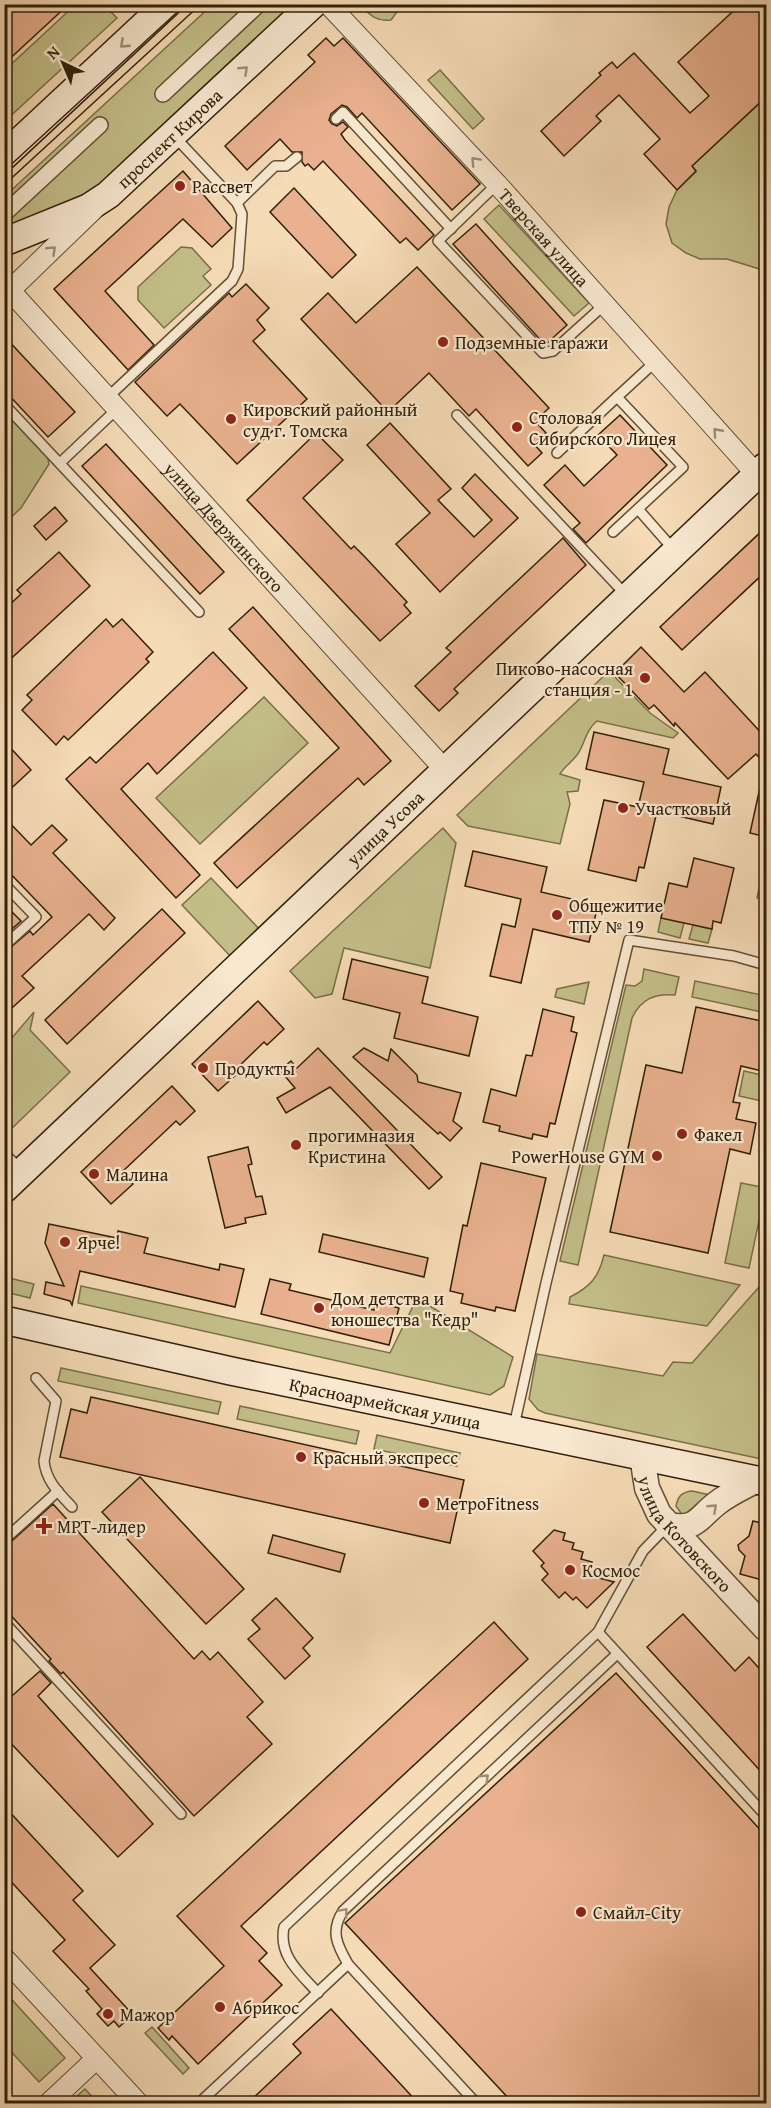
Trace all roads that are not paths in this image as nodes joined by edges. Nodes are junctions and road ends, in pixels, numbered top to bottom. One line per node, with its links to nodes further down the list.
1 (167, 4): 9 (main road, one-way to 9)
2 (259, 4): 5 (street)
3 (313, 4): 8 (main road, проспект Кирова, one-way to 3)
4 (328, 4): 11 (street, Тверская улица, one-way to 4)
5 (163, 94)
6 (336, 119): 15 (lane)
7 (100, 125): 14 (street)
8 (173, 135): 12 (main road, проспект Кирова); 13 (lane)
9 (4, 156)
10 (297, 157): 13 (lane)
11 (497, 184): 15 (lane); 18 (street, Тверская улица)
12 (108, 195): 16 (main road, проспект Кирова); 17 (street, one-way to 12)
13 (237, 203): 21 (lane)
14 (4, 214)
15 (451, 228): 18 (lane)
16 (4, 242)
17 (6, 290): 21 (street, улица Дзержинского)
18 (604, 305): 19 (street, Тверская улица)
19 (655, 362): 20 (lane); 26 (street, Тверская улица, one-way to 19)
20 (617, 397): 24 (lane); 27 (lane)
21 (112, 403): 25 (lane); 32 (street, улица Дзержинского)
22 (4, 404): 25 (lane)
23 (457, 415): 30 (lane)
24 (557, 453)
25 (60, 462): 31 (lane)
26 (762, 471): 29 (main road, улица Усова)
27 (638, 509): 28 (lane); 29 (lane)
28 (613, 532)
29 (676, 551): 30 (main road, улица Усова)
30 (628, 597): 32 (main road, улица Усова)
31 (199, 612)
32 (445, 770): 36 (main road, улица Усова)
33 (4, 884): 34 (lane)
34 (4, 946)
35 (766, 965): 39 (lane)
36 (11, 1171)
37 (4, 1320): 39 (main road, Красноармейская улица)
38 (36, 1378): 42 (lane)
39 (514, 1428): 40 (main road, Красноармейская улица)
40 (642, 1456): 41 (main road, Красноармейская улица); 44 (street, улица Котовского)
41 (762, 1481): 44 (street, one-way to 41)
42 (58, 1491): 43 (lane); 45 (lane)
43 (72, 1507)
44 (668, 1525): 47 (street, улица Котовского); 48 (lane)
45 (4, 1540)
46 (4, 1622): 50 (lane)
47 (766, 1629)
48 (598, 1632): 49 (lane); 54 (lane)
49 (617, 1654): 51 (lane); 53 (lane, one-way to 49)
50 (181, 1814)
51 (766, 1816)
52 (4, 1958): 55 (street)
53 (348, 1964): 54 (lane); 59 (lane)
54 (318, 1993): 58 (lane)
55 (96, 2059): 56 (street); 57 (street)
56 (48, 2103)
57 (139, 2103)
58 (198, 2103)
59 (477, 2103)

